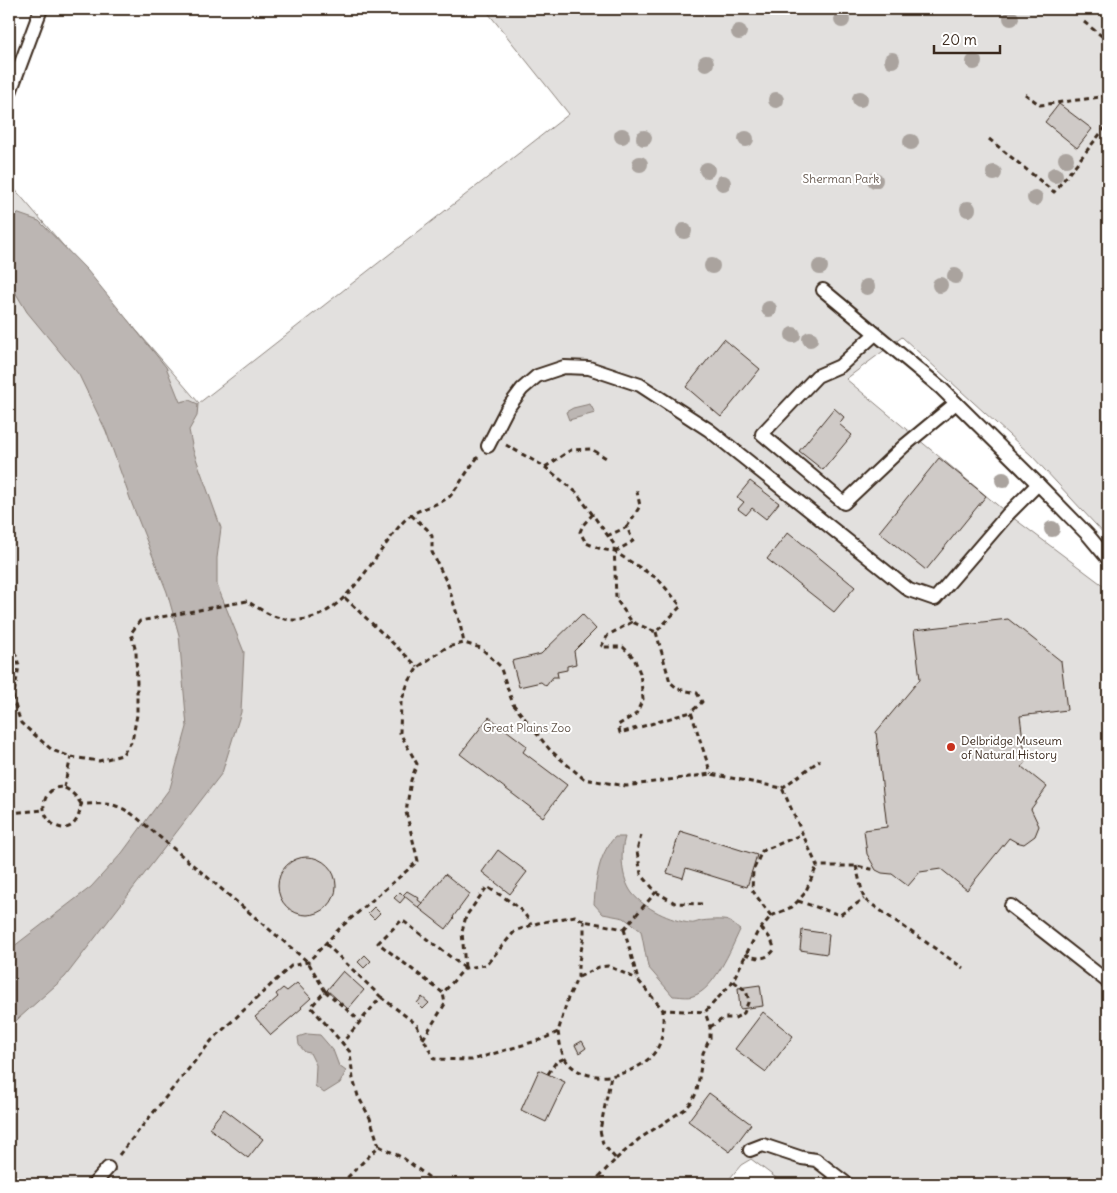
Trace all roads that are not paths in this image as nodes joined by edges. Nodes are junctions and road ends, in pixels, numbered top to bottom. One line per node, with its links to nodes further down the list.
1 (41, 9): 2 (lane)
2 (9, 95)
3 (823, 290): 4 (lane)
4 (875, 334): 5 (lane); 5 (lane)
5 (956, 402): 7 (lane)
6 (488, 446): 7 (lane)
7 (1038, 484): 8 (lane)
8 (1108, 559)
9 (1011, 906): 10 (lane)
10 (1108, 982)
11 (750, 1150): 14 (lane)
12 (108, 1168): 13 (lane)
13 (94, 1184)
14 (847, 1184)

